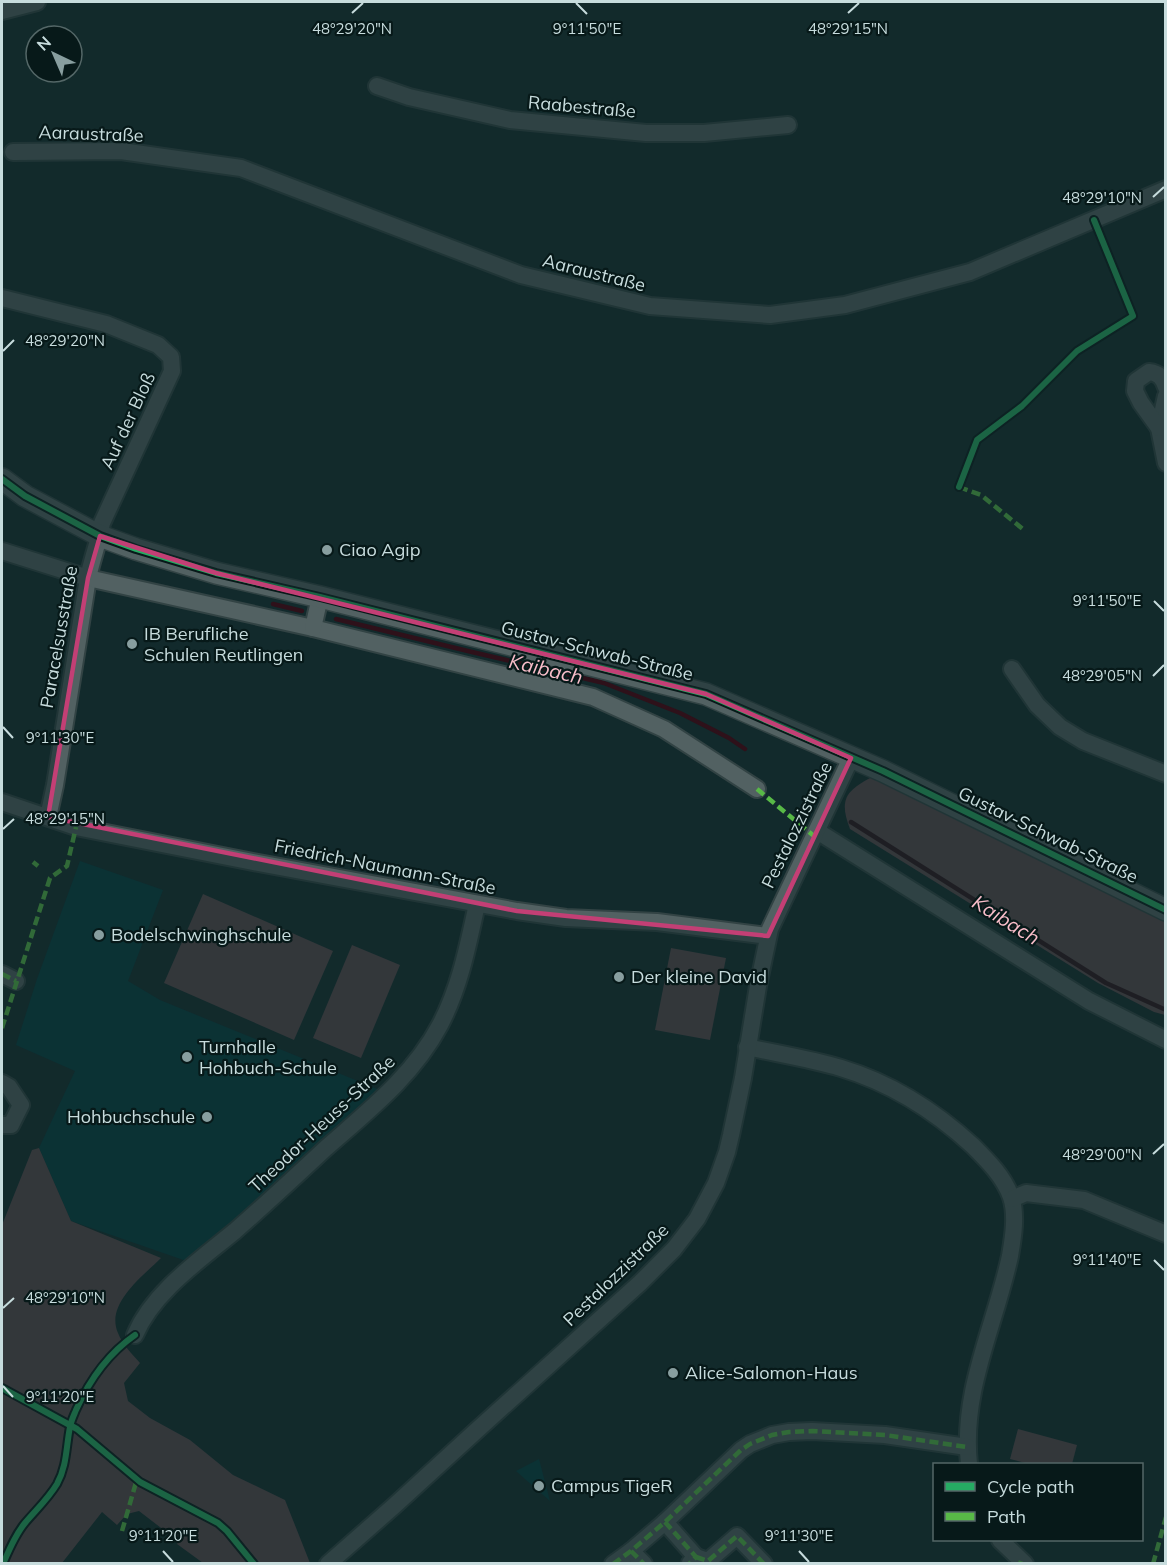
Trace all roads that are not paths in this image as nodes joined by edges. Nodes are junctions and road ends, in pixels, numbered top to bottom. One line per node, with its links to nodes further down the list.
1 (37, 2): 2 (street)
2 (2, 11)
3 (377, 86): 4 (street, Raabestraße)
4 (788, 125)
5 (12, 153): 6 (street, Aaraustraße)
6 (1166, 189)
7 (2, 297): 13 (street, Auf der Bloß)
8 (1166, 387): 10 (street)
9 (1166, 396): 10 (street)
10 (1159, 428): 11 (street)
11 (1166, 463)
12 (2, 479): 13 (street, Gustav-Schwab-Straße)
13 (100, 536): 15 (street, Paracelsusstraße); 16 (street, Gustav-Schwab-Straße)
14 (2, 551): 15 (street)
15 (88, 578): 17 (street); 23 (street, Paracelsusstraße)
16 (320, 597): 17 (street); 19 (street, Gustav-Schwab-Straße)
17 (313, 628): 21 (street)
18 (1012, 669): 20 (street)
19 (851, 758): 24 (street, Pestalozzistraße); 26 (street, Gustav-Schwab-Straße)
20 (1166, 774)
21 (757, 789)
22 (2, 802): 23 (street, Friedrich-Naumann-Straße)
23 (48, 817): 25 (street, Friedrich-Naumann-Straße)
24 (817, 831): 27 (street, Pestalozzistraße); 28 (street)
25 (477, 904): 27 (street, Friedrich-Naumann-Straße); 34 (street, Theodor-Heuss-Straße)
26 (1166, 910)
27 (768, 936): 29 (street, Pestalozzistraße)
28 (1166, 1040)
29 (747, 1047): 32 (street); 41 (street, Pestalozzistraße)
30 (2, 1083): 31 (street)
31 (2, 1125)
32 (1012, 1198): 33 (street); 35 (street)
33 (1166, 1234)
34 (135, 1335)
35 (967, 1447): 36 (street); 37 (street)
36 (969, 1463)
37 (665, 1522): 39 (street); 40 (street)
38 (1002, 1541): 45 (street)
39 (631, 1551): 42 (street); 43 (street)
40 (693, 1560): 44 (street)
41 (328, 1563)
42 (613, 1563)
43 (644, 1563)
44 (764, 1563)
45 (1022, 1563)

